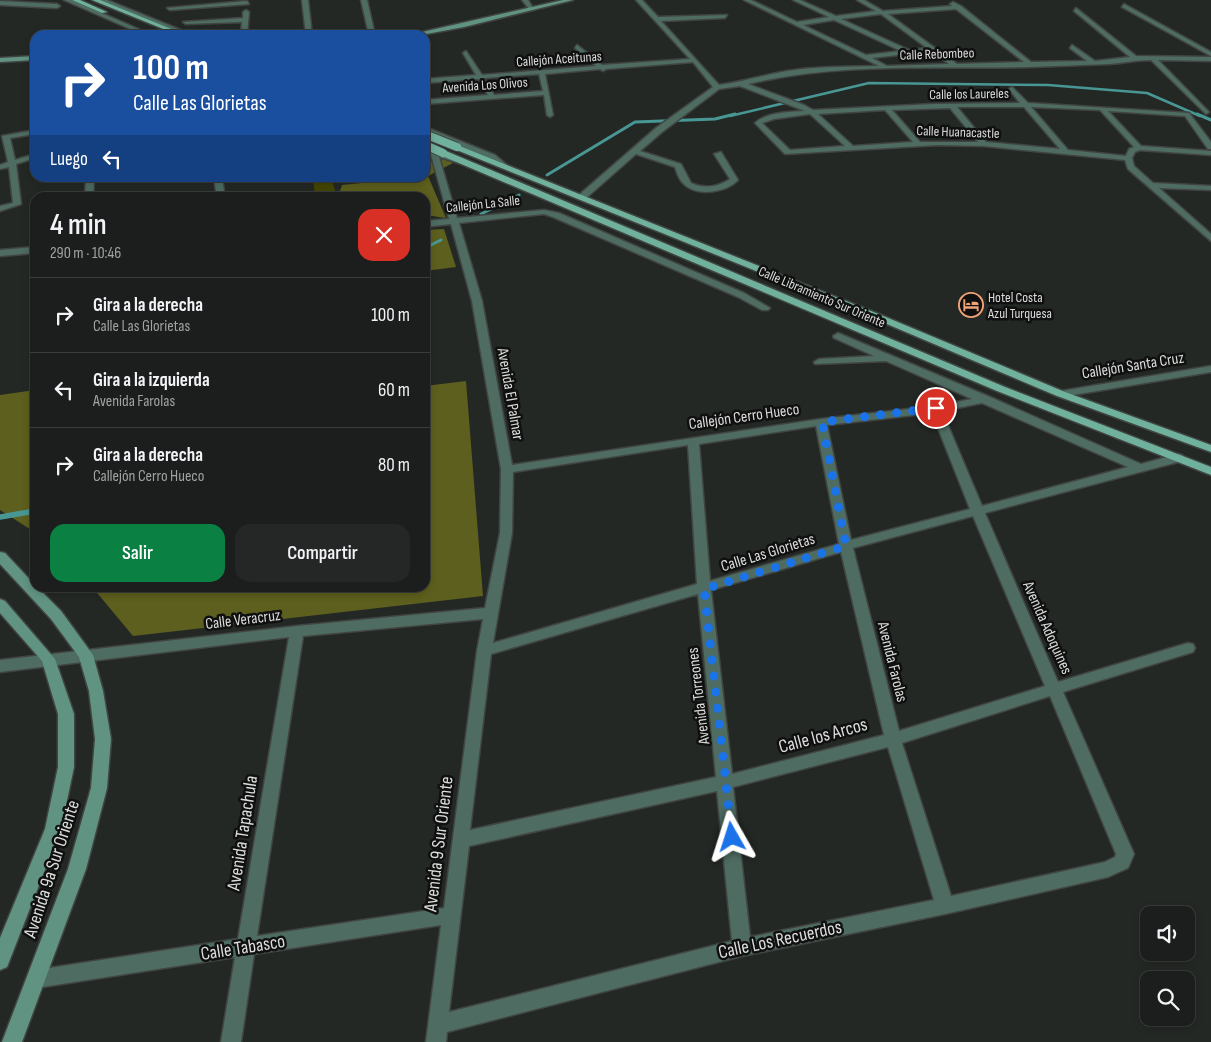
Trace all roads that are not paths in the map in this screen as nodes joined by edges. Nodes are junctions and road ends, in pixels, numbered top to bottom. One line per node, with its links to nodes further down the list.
1 (67, 0): 32 (street)
2 (75, 0): 33 (main road)
3 (95, 0): 34 (main road)
4 (102, 0): 35 (street)
5 (117, 0): 26 (street)
6 (306, 0): 37 (street)
7 (364, 0): 38 (street)
8 (525, 0): 22 (street)
9 (570, 0): 22 (main road)
10 (639, 0): 28 (street)
11 (747, 0): 31 (street)
12 (796, 0): 27 (street)
13 (860, 0): 24 (street)
14 (947, 0): 15 (street); 20 (street)
15 (951, 0)
16 (0, 2): 18 (street)
17 (247, 2): 21 (street); 29 (street)
18 (57, 6)
19 (1124, 6): 47 (street)
20 (959, 7): 24 (street); 56 (street)
21 (170, 8)
22 (532, 9): 39 (main road)
23 (1076, 10): 50 (street)
24 (883, 12): 27 (street); 42 (street)
25 (725, 16): 28 (street)
26 (162, 18)
27 (838, 18): 31 (street); 43 (street)
28 (658, 19): 54 (street)
29 (245, 20): 30 (street); 36 (street)
30 (186, 22)
31 (796, 24): 48 (street)
32 (137, 30)
33 (148, 30)
34 (170, 30)
35 (177, 30)
36 (244, 30)
37 (308, 30)
38 (371, 30)
39 (430, 31)
40 (578, 46): 59 (street)
41 (1072, 47): 55 (street)
42 (934, 49): 43 (street); 57 (street)
43 (908, 52): 48 (street)
44 (30, 53): 46 (main road)
45 (466, 53): 61 (street)
46 (0, 54)
47 (1211, 54)
48 (865, 57): 58 (street)
49 (30, 58): 53 (main road)
50 (1136, 58): 51 (street, Calle Rebombeo); 55 (street, Calle Rebombeo)
51 (1152, 58): 52 (street, Calle Rebombeo); 74 (street)
52 (1211, 58)
53 (0, 60)
54 (695, 60): 59 (street, Callejón Aceitunas); 64 (street)
55 (1093, 62): 56 (street, Calle Rebombeo)
56 (1031, 65): 57 (street, Calle Rebombeo)
57 (956, 66): 58 (street, Calle Rebombeo)
58 (889, 68): 63 (street, Calle Rebombeo)
59 (603, 69): 60 (street, Callejón Aceitunas)
60 (542, 73): 61 (street, Callejón Aceitunas); 66 (street)
61 (480, 77): 62 (street, Callejón Aceitunas); 67 (street)
62 (430, 81)
63 (741, 84): 64 (street, Calle Rebombeo); 73 (street)
64 (717, 87): 85 (street, Calle Rebombeo)
65 (1012, 89): 69 (street)
66 (548, 93): 67 (street, Avenida Los Olivos); 75 (street)
67 (492, 97): 68 (street, Avenida Los Olivos)
68 (430, 102)
69 (1024, 105): 70 (street, Calle los Laureles); 72 (street, Calle los Laureles); 87 (street)
70 (952, 106): 71 (street, Calle los Laureles); 82 (street)
71 (886, 108): 73 (street, Calle los Laureles); 80 (street)
72 (1103, 109): 83 (street, Calle los Laureles); 88 (street)
73 (812, 112): 84 (street); 86 (street, Calle los Laureles)
74 (1206, 112)
75 (550, 115)
76 (30, 133): 92 (street)
77 (430, 141): 93 (main road, Calle Libramiento Sur Oriente, bridge)
78 (430, 141): 93 (street)
79 (430, 142): 117 (main road, Calle Libramiento Sur Oriente)
80 (917, 143): 82 (street, Calle Huanacastle); 84 (street, Calle Huanacastle)
81 (430, 144): 102 (street, Avenida El Palmar)
82 (984, 144): 87 (street, Calle Huanacastle)
83 (1211, 147)
84 (851, 148): 86 (street, Calle Huanacastle)
85 (636, 152): 90 (street); 97 (street)
86 (788, 152)
87 (1066, 152): 88 (street, Calle Huanacastle)
88 (1133, 153): 89 (street, Calle Huanacastle); 95 (street)
89 (1211, 153)
90 (718, 154)
91 (30, 158): 92 (street)
92 (12, 163): 94 (street); 98 (street)
93 (504, 166): 97 (main road, Calle Libramiento Sur Oriente)
94 (0, 167)
95 (1151, 185): 96 (street); 99 (street)
96 (1211, 188)
97 (582, 197): 111 (main road, Calle Libramiento Sur Oriente)
98 (0, 209)
99 (1194, 221): 100 (street); 103 (street)
100 (1211, 222)
101 (430, 224): 102 (street, Callejón La Salle)
102 (456, 224): 106 (street, Callejón La Salle); 118 (street, Avenida El Palmar)
103 (1211, 238)
104 (30, 250): 105 (street)
105 (0, 253)
106 (765, 308)
107 (838, 336): 108 (street)
108 (889, 357): 109 (street); 112 (street)
109 (818, 362)
110 (1211, 369): 111 (street, Callejón Santa Cruz)
111 (1061, 394): 116 (main road, Calle Libramiento Sur Oriente)
112 (986, 399): 113 (street, Callejón Cerro Hueco); 119 (street)
113 (936, 408): 114 (street, Callejón Cerro Hueco); 121 (street, Avenida Adoquines)
114 (822, 422): 115 (street, Callejón Cerro Hueco); 122 (street, Avenida Farolas)
115 (693, 441): 118 (street, Callejón Cerro Hueco); 125 (street, Avenida Torreones)
116 (1211, 449)
117 (1178, 458): 119 (street, Calle Las Glorietas); 120 (main road, Calle Libramiento Sur Oriente)
118 (507, 469): 128 (street, Avenida El Palmar)
119 (1142, 469): 121 (street, Calle Las Glorietas)
120 (1211, 470)
121 (976, 512): 122 (street, Calle Las Glorietas); 135 (street, Avenida Adoquines)
122 (846, 546): 125 (street, Calle Las Glorietas); 136 (street, Avenida Farolas)
123 (0, 556): 124 (main road, Avenida 9a Sur Oriente)
124 (30, 588)
125 (704, 589): 131 (street, Calle Las Glorietas); 137 (street, Avenida Torreones)
126 (34, 592): 132 (main road, Avenida 9a Sur Oriente)
127 (0, 604): 133 (main road, Avenida 9a Sur Oriente)
128 (490, 613): 129 (street, Calle Veracruz); 131 (street, Avenida El Palmar)
129 (297, 632): 132 (street, Calle Veracruz); 143 (street, Avenida Tapachula)
130 (1188, 648): 135 (street, Calle los Arcos)
131 (484, 651): 138 (street, Avenida 9 Sur Oriente)
132 (86, 655): 133 (street, Calle Veracruz); 145 (main road, Avenida 9a Sur Oriente)
133 (48, 659): 134 (street, Calle Veracruz); 144 (main road, Avenida 9a Sur Oriente)
134 (0, 666)
135 (1055, 688): 136 (street, Calle los Arcos); 139 (street, Avenida Adoquines)
136 (892, 739): 137 (street, Calle los Arcos); 140 (street, Avenida Farolas)
137 (726, 782): 138 (street, Calle los Arcos); 142 (street, Avenida Torreones)
138 (461, 840): 141 (street, Avenida 9 Sur Oriente)
139 (1122, 862): 140 (street, Calle Los Recuerdos)
140 (945, 906): 142 (street, Calle Los Recuerdos)
141 (451, 915): 143 (street, Calle Tabasco); 146 (street, Avenida 9 Sur Oriente)
142 (742, 947): 146 (street, Calle Los Recuerdos)
143 (246, 948): 145 (street, Calle Tabasco); 148 (street, Avenida Tapachula)
144 (0, 961)
145 (36, 979): 147 (main road, Avenida 9a Sur Oriente)
146 (439, 1024): 149 (street, Avenida 9 Sur Oriente)
147 (12, 1042)
148 (231, 1042)
149 (436, 1042)

